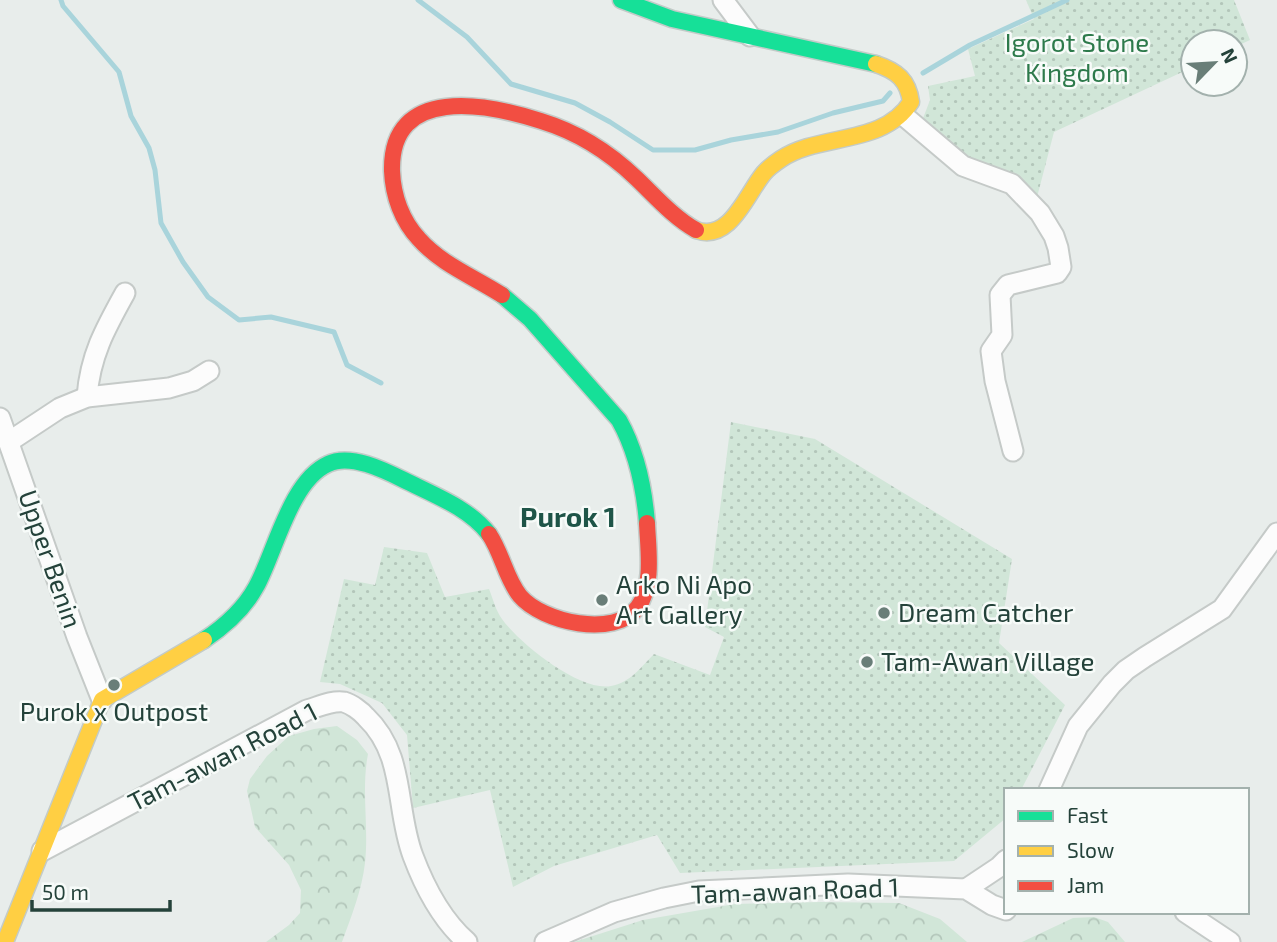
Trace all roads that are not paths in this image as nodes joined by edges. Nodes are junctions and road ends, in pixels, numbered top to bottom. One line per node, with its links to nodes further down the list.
1 (621, 0): 3 (main road)
2 (723, 0): 3 (street)
3 (750, 36): 4 (main road)
4 (904, 116): 10 (street); 12 (main road)
5 (125, 293): 7 (street)
6 (209, 371): 7 (street)
7 (87, 397): 9 (street)
8 (0, 418): 9 (street, Upper Benin)
9 (10, 441): 12 (street, Upper Benin)
10 (1013, 451)
11 (1277, 533): 13 (street)
12 (102, 700): 14 (main road)
13 (1050, 788)
14 (42, 851): 19 (main road); 20 (street, Tam-awan Road 1)
15 (1004, 862): 16 (street)
16 (966, 889): 17 (street, Tam-awan Road 1); 21 (street, Tam-awan Road 1)
17 (1004, 909)
18 (1188, 914): 22 (street)
19 (5, 942)
20 (467, 942)
21 (545, 942)
22 (1230, 942)

